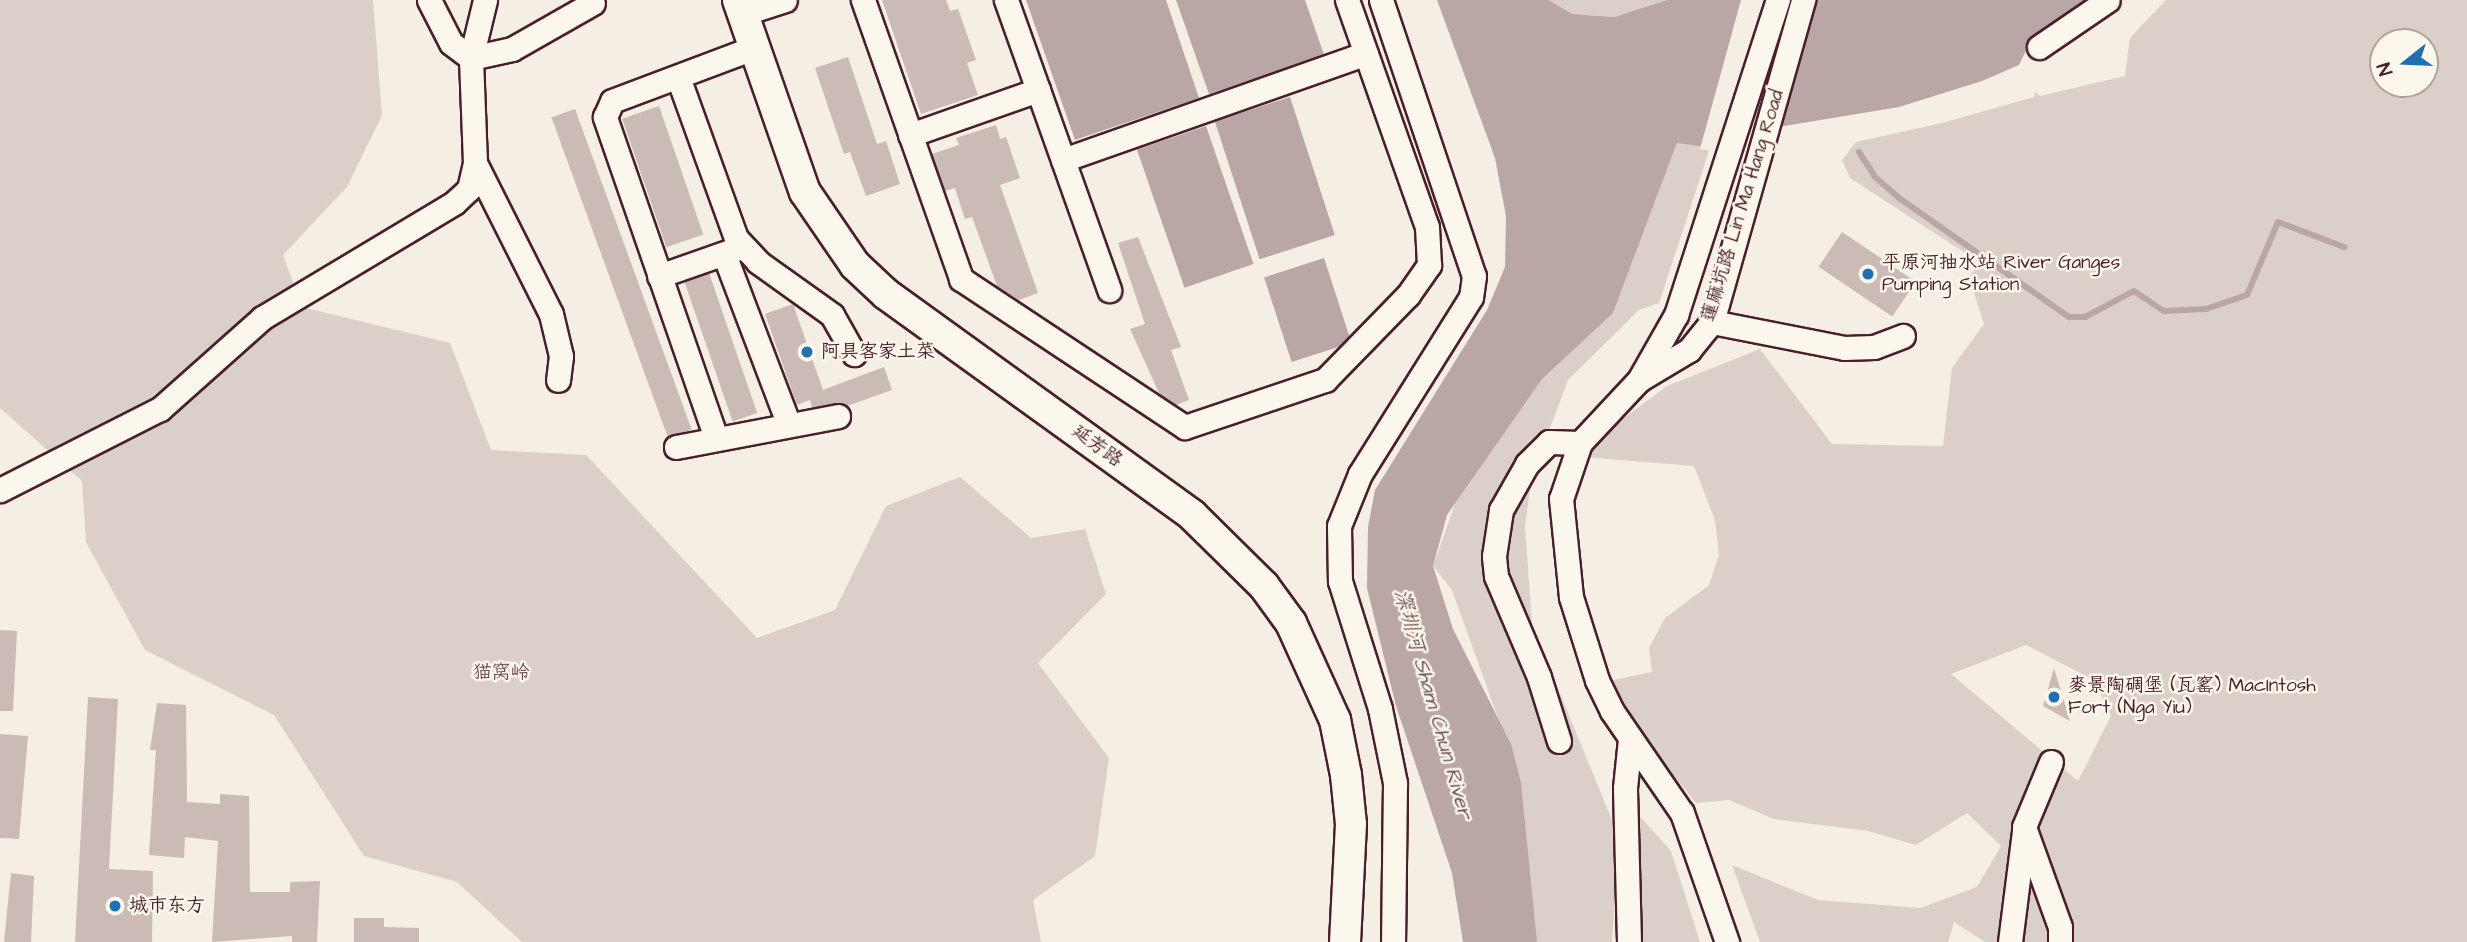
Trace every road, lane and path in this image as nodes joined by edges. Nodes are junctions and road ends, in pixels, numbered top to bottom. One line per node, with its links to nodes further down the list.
1 (429, 0): 16 (street)
2 (485, 0): 16 (street)
3 (785, 0): 12 (street)
4 (863, 0): 19 (street)
5 (1006, 0): 18 (street)
6 (1347, 0): 15 (street)
7 (1381, 0): 41 (street)
8 (1777, 0): 29 (street, 蓮麻坑路 Lin Ma Hang Road)
9 (1802, 0): 25 (street, 蓮麻坑路 Lin Ma Hang Road)
10 (2108, 0): 13 (street)
11 (593, 4): 16 (street)
12 (740, 7): 14 (main road, 延芳路)
13 (2039, 47)
14 (753, 48): 17 (street); 40 (main road, 延芳路)
15 (1366, 52): 19 (street); 20 (street)
16 (471, 58): 21 (street)
17 (678, 77): 22 (street); 23 (street)
18 (1038, 90): 19 (street); 20 (street)
19 (911, 135)
20 (1063, 160): 24 (street)
21 (475, 163): 28 (street); 35 (street)
22 (734, 250): 23 (street); 27 (street); 31 (street)
23 (659, 276): 32 (street)
24 (1109, 290)
25 (1712, 322): 26 (street); 29 (street, 蓮麻坑路 Lin Ma Hang Road)
26 (1903, 336)
27 (854, 354)
28 (558, 380)
29 (1639, 380): 33 (street, 蓮麻坑路 Lin Ma Hang Road)
30 (838, 416): 31 (street)
31 (789, 425): 32 (street)
32 (716, 438): 34 (street)
33 (1580, 443): 36 (street, 蓮麻坑路 Lin Ma Hang Road); 37 (street)
34 (676, 447)
35 (0, 490)
36 (1630, 739): 42 (street); 43 (street, 蓮麻坑路 Lin Ma Hang Road)
37 (1559, 741)
38 (2051, 762): 39 (street)
39 (2024, 827): 44 (street); 45 (street)
40 (1345, 942)
41 (1393, 942)
42 (1629, 942)
43 (1727, 942)
44 (2010, 942)
45 (2060, 942)

